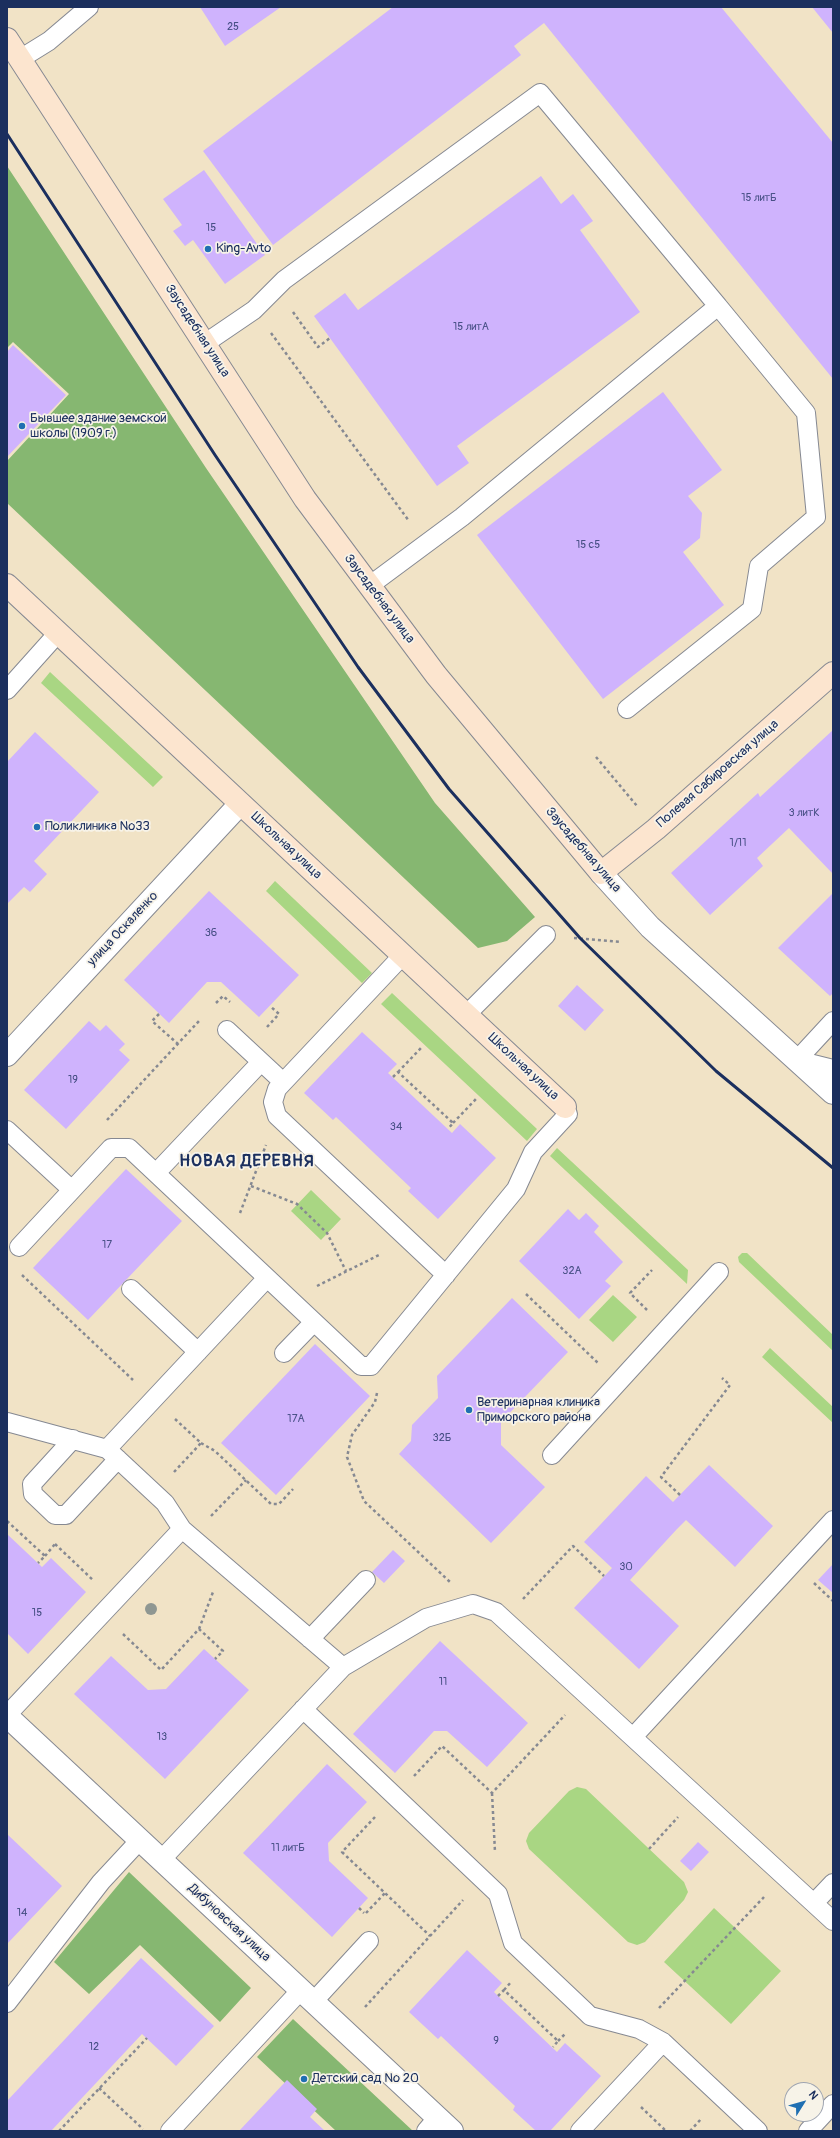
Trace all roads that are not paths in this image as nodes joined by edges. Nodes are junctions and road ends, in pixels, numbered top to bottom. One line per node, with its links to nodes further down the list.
1 (89, 7): 3 (lane)
2 (7, 38): 3 (street, Заусадебная улица)
3 (20, 59): 5 (street, Заусадебная улица)
4 (718, 306): 5 (lane); 7 (lane); 11 (lane)
5 (204, 344): 7 (street, Заусадебная улица)
6 (7, 585): 8 (street, Школьная улица)
7 (369, 586): 13 (street, Заусадебная улица)
8 (58, 633): 10 (lane); 12 (street, Школьная улица)
9 (833, 673): 13 (street, Полевая Сабировская улица)
10 (7, 690)
11 (627, 709)
12 (240, 804): 15 (street, Школьная улица); 19 (street, улица Оскаленко)
13 (601, 872): 20 (street, Заусадебная улица)
14 (546, 935): 16 (lane)
15 (403, 955): 16 (street, Школьная улица); 23 (lane)
16 (466, 1015): 25 (street, Школьная улица)
17 (833, 1021): 20 (lane)
18 (227, 1030): 21 (lane)
19 (7, 1055)
20 (797, 1060): 22 (lane); 24 (street, Заусадебная улица)
21 (261, 1062): 23 (lane); 27 (lane)
22 (833, 1069)
23 (283, 1082): 31 (lane)
24 (833, 1093)
25 (566, 1110): 31 (lane)
26 (7, 1130): 28 (lane)
27 (156, 1174): 28 (lane); 32 (lane)
28 (72, 1190): 29 (lane)
29 (19, 1247)
30 (719, 1272): 40 (lane)
31 (446, 1275): 34 (lane)
32 (267, 1278): 34 (lane); 35 (lane)
33 (131, 1289): 35 (lane)
34 (314, 1322): 36 (lane)
35 (198, 1352): 39 (lane)
36 (284, 1353)
37 (7, 1422): 38 (lane)
38 (73, 1440): 39 (lane); 39 (lane)
39 (112, 1454): 42 (lane)
40 (552, 1454)
41 (833, 1520): 48 (lane)
42 (187, 1533): 44 (lane); 47 (lane)
43 (366, 1580): 44 (lane)
44 (310, 1639): 45 (lane)
45 (342, 1667): 46 (lane); 48 (lane)
46 (303, 1709): 50 (lane); 57 (lane)
47 (9, 1723): 49 (street, Дибуновская улица)
48 (633, 1737): 52 (lane)
49 (140, 1840): 50 (street, Дибуновская улица); 56 (lane)
50 (161, 1860): 55 (street, Дибуновская улица)
51 (833, 1882): 52 (lane)
52 (814, 1903): 53 (lane)
53 (833, 1921)
54 (369, 1941): 55 (lane)
55 (307, 1996): 59 (street, Дибуновская улица); 60 (lane)
56 (7, 2003)
57 (663, 2042): 61 (lane); 62 (lane)
58 (833, 2104): 63 (lane)
59 (438, 2127)
60 (170, 2131)
61 (580, 2131)
62 (758, 2131)
63 (808, 2131)

